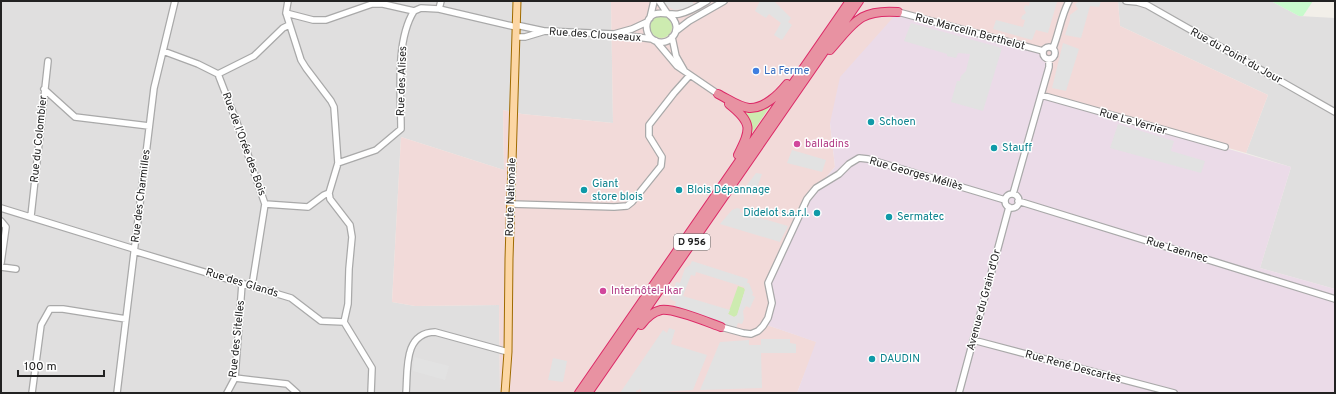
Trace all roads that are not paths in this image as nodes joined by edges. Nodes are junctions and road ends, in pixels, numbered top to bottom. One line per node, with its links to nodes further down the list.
1 (175, 1): 31 (street, Rue des Charmilles)
2 (288, 1): 18 (street)
3 (441, 1): 15 (street)
4 (517, 1): 22 (main road, Route Nationale)
5 (654, 1): 20 (street)
6 (659, 1): 19 (street)
7 (707, 1): 19 (street)
8 (724, 1): 24 (street)
9 (850, 1): 23 (highway, D 956)
10 (859, 1): 37 (highway, D 956)
11 (1068, 1): 14 (street)
12 (1126, 1): 13 (street, Rue du Point du Jour)
13 (1135, 2): 41 (street, Rue du Point du Jour)
14 (1065, 4): 30 (street)
15 (439, 9): 16 (street); 22 (street)
16 (414, 11): 18 (street); 44 (street, Rue des Alises)
17 (898, 12): 32 (street, Rue Marcelin Berthelot); 37 (highway, D 956)
18 (286, 13): 21 (street)
19 (668, 14): 20 (street); 24 (street)
20 (649, 20): 26 (street); 29 (street)
21 (289, 26): 36 (street); 44 (street)
22 (516, 26): 25 (street); 27 (main road, Route Nationale)
23 (832, 26): 39 (highway, D 956); 45 (highway, D 956)
24 (676, 30): 28 (street)
25 (544, 31): 26 (street, Rue des Clouseaux); 27 (street, Rue des Clouseaux)
26 (614, 34): 29 (street, Rue des Clouseaux)
27 (516, 37): 51 (main road, Route Nationale)
28 (672, 37): 29 (street); 35 (street)
29 (654, 40): 35 (street)
30 (1052, 48): 32 (street); 33 (street)
31 (163, 51): 36 (street); 42 (street, Rue des Charmilles)
32 (1043, 51): 33 (street)
33 (1049, 59): 40 (street)
34 (48, 61): 38 (street, Rue du Colombier)
35 (688, 73): 39 (street); 51 (street)
36 (218, 74): 50 (street, Rue de l'Orée des Bois)
37 (801, 84): 67 (highway, D 956)
38 (44, 89): 42 (street); 54 (street, Rue du Colombier)
39 (718, 94): 45 (highway, D 956)
40 (1041, 95): 43 (street, Rue Le Verrier); 47 (street)
41 (1335, 112)
42 (149, 126): 56 (street, Rue des Charmilles)
43 (1225, 147)
44 (338, 163): 46 (street)
45 (729, 176): 78 (highway, D 956)
46 (329, 193): 50 (street); 64 (street)
47 (1013, 194): 48 (street); 49 (street)
48 (1005, 200): 52 (street); 65 (street, Rue Georges Méliès)
49 (1018, 201): 52 (street); 62 (street, Rue Laennec)
50 (265, 204): 61 (street, Rue de l'Orée des Bois)
51 (511, 204): 68 (main road, Route Nationale)
52 (1009, 207): 66 (street, Avenue du Grain d'Or)
53 (1, 208): 54 (street, Rue des Glands)
54 (31, 216): 56 (street, Rue des Glands)
55 (1, 221): 57 (street)
56 (134, 250): 60 (street, Rue des Glands); 63 (street, Rue des Charmilles)
57 (1, 264)
58 (1, 267): 59 (street)
59 (16, 269)
60 (242, 284): 61 (street, Rue des Glands); 69 (street, Rue des Sitelles)
61 (252, 286): 64 (street, Rue des Glands)
62 (1335, 298)
63 (126, 319): 71 (street); 72 (street, Rue des Charmilles)
64 (344, 322): 75 (street)
65 (721, 327): 67 (highway)
66 (973, 340): 70 (street, Rue René Descartes); 80 (street, Avenue du Grain d'Or)
67 (621, 345): 79 (highway, D 956)
68 (508, 352): 76 (street); 77 (main road, Route Nationale)
69 (235, 378): 73 (street, Rue des Sitelles); 74 (street)
70 (1159, 391): 81 (street, Rue René Descartes)
71 (32, 393)
72 (117, 393)
73 (227, 393)
74 (297, 393)
75 (371, 393)
76 (406, 393)
77 (506, 393)
78 (579, 393)
79 (588, 393)
80 (959, 393)
81 (1174, 393)

